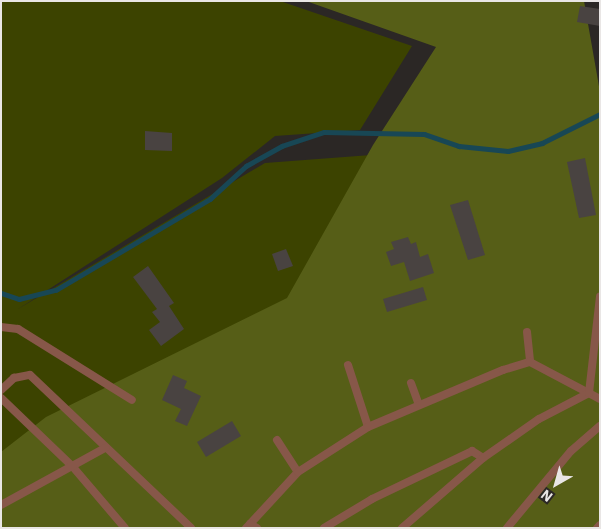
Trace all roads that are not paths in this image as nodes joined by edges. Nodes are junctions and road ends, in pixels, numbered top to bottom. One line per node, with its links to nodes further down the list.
1 (600, 297): 8 (lane)
2 (1, 327): 11 (lane)
3 (527, 332): 4 (lane)
4 (530, 362): 8 (lane); 12 (lane)
5 (348, 365): 14 (lane)
6 (411, 383): 12 (lane)
7 (1, 390): 16 (lane)
8 (589, 393): 10 (lane); 17 (lane)
9 (1, 398): 18 (lane)
10 (600, 399)
11 (132, 400)
12 (419, 405): 14 (lane)
13 (600, 426): 26 (lane)
14 (368, 427): 19 (lane)
15 (277, 440): 19 (lane)
16 (104, 448): 18 (lane); 23 (lane)
17 (483, 458): 24 (lane); 25 (lane)
18 (73, 467): 20 (lane); 22 (lane)
19 (298, 472): 21 (lane)
20 (1, 505)
21 (251, 527)
22 (125, 528)
23 (191, 528)
24 (324, 528)
25 (402, 528)
26 (507, 528)

